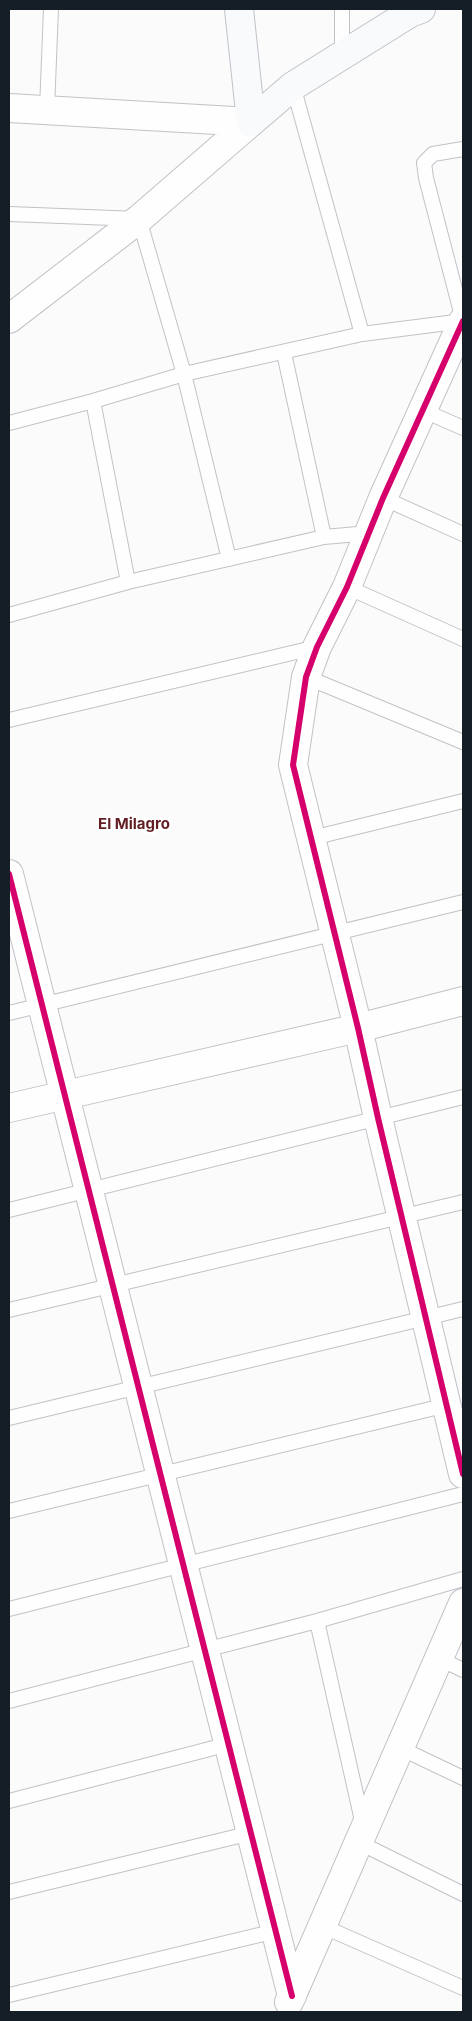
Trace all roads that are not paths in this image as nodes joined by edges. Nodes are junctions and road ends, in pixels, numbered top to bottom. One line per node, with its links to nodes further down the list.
1 (51, 9): 8 (lane)
2 (239, 9): 9 (street)
3 (342, 9): 5 (lane)
4 (421, 9): 5 (street)
5 (342, 55): 6 (street)
6 (293, 86): 9 (street); 15 (lane)
7 (9, 108): 8 (street)
8 (48, 108): 9 (street)
9 (251, 122): 12 (street)
10 (463, 149): 14 (lane)
11 (9, 214): 12 (lane)
12 (139, 219): 13 (street); 17 (lane)
13 (9, 319)
14 (463, 320): 15 (lane); 19 (street)
15 (362, 334): 16 (lane)
16 (284, 353): 17 (lane); 25 (lane)
17 (184, 374): 18 (lane); 26 (lane)
18 (93, 401): 20 (lane); 27 (lane)
19 (422, 410): 21 (lane); 22 (street)
20 (9, 423)
21 (463, 428)
22 (383, 498): 23 (street); 24 (lane)
23 (369, 532): 25 (lane); 28 (street)
24 (463, 534)
25 (324, 537): 26 (lane)
26 (230, 560): 27 (lane)
27 (128, 582): 29 (lane)
28 (347, 587): 30 (lane); 31 (street)
29 (9, 615)
30 (463, 639)
31 (317, 647): 32 (street); 33 (lane)
32 (306, 677): 34 (lane); 36 (street)
33 (9, 720)
34 (463, 742)
35 (463, 801): 36 (lane)
36 (312, 838): 40 (street)
37 (9, 874): 39 (street)
38 (463, 902): 40 (lane)
39 (13, 912): 42 (street)
40 (335, 933): 42 (lane); 44 (street)
41 (463, 1001): 44 (street)
42 (42, 1005): 43 (lane); 45 (street)
43 (9, 1013)
44 (358, 1028): 45 (street); 48 (street)
45 (64, 1094): 47 (street); 49 (street)
46 (463, 1097): 48 (lane)
47 (9, 1108)
48 (378, 1118): 49 (lane); 52 (street)
49 (88, 1190): 51 (lane); 53 (street)
50 (463, 1202): 52 (lane)
51 (9, 1210)
52 (401, 1216): 53 (lane); 56 (street)
53 (113, 1286): 55 (lane); 57 (street)
54 (463, 1309): 56 (lane)
55 (9, 1310)
56 (426, 1318): 57 (lane); 58 (street)
57 (138, 1387): 59 (lane); 60 (street)
58 (447, 1406): 60 (lane); 61 (street)
59 (9, 1418)
60 (161, 1474): 63 (lane); 64 (street)
61 (463, 1474)
62 (463, 1494): 64 (lane)
63 (9, 1511)
64 (183, 1565): 67 (lane); 69 (street)
65 (463, 1580): 68 (lane)
66 (463, 1603): 70 (street)
67 (9, 1609)
68 (317, 1621): 69 (lane); 77 (lane)
69 (204, 1650): 71 (lane); 72 (street)
70 (452, 1665): 73 (street)
71 (9, 1701)
72 (229, 1744): 75 (lane); 76 (street)
73 (400, 1748): 74 (lane); 77 (street)
74 (463, 1778)
75 (9, 1801)
76 (251, 1833): 78 (lane); 81 (street)
77 (362, 1837): 79 (lane); 80 (street)
78 (9, 1892)
79 (463, 1894)
80 (322, 1926): 82 (lane); 84 (street)
81 (276, 1931): 83 (lane); 84 (street)
82 (463, 1988)
83 (9, 1995)
84 (288, 2004)

